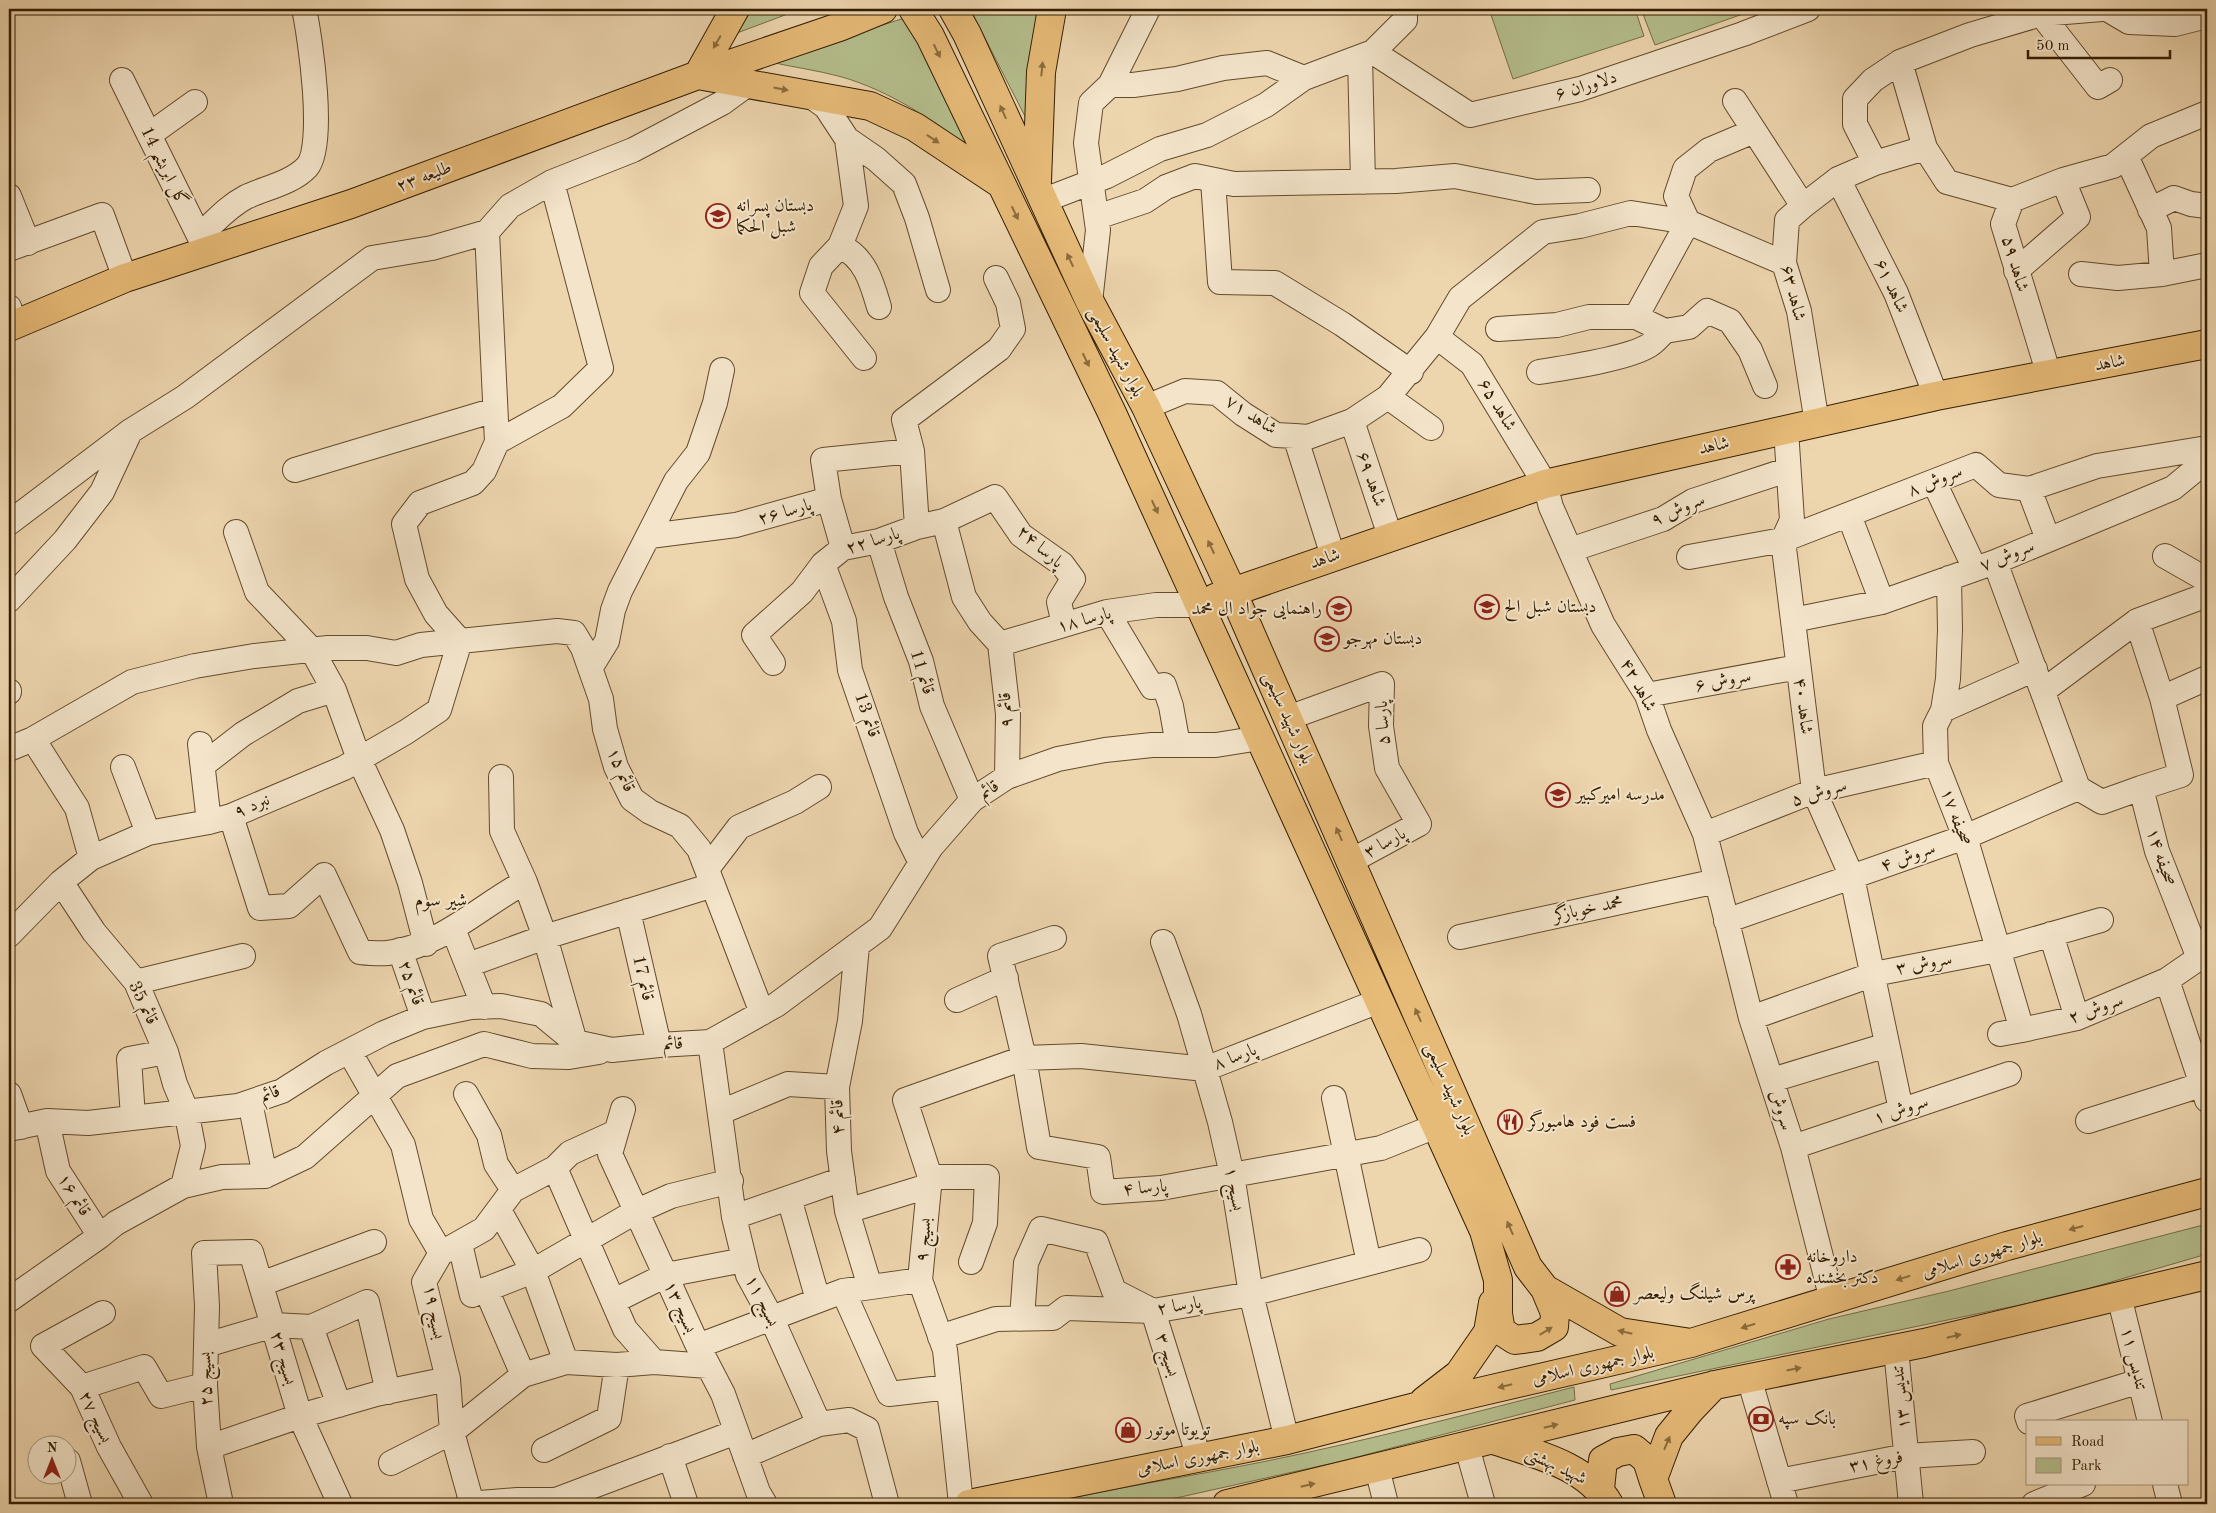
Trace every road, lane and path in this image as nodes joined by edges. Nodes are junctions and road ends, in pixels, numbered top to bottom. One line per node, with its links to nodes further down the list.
1 (304, 9): 49 (street)
2 (734, 9): 16 (main road, one-way to 16)
3 (883, 9): 16 (main road, طلیعه ۲۳)
4 (913, 9): 38 (main road, بلوار شهید سلیمی, one-way to 38)
5 (953, 9): 40 (main road, بلوار شهید سلیمی, one-way to 5)
6 (1052, 9): 40 (main road, one-way to 6)
7 (1148, 9): 21 (street)
8 (1405, 9): 14 (street)
9 (1808, 9): 14 (street, دلاوران ۶)
10 (2102, 9): 12 (street)
11 (2107, 9): 13 (street)
12 (2040, 14): 15 (street); 19 (street)
13 (2207, 16)
14 (1366, 54): 17 (street); 37 (street)
15 (1900, 62): 29 (street); 31 (street)
16 (698, 75): 20 (main road); 49 (main road, طلیعه ۲۳)
17 (1304, 78): 21 (street); 35 (street)
18 (122, 80): 27 (street, گل ابریشم 14)
19 (2110, 80)
20 (748, 84): 22 (main road, one-way to 22); 36 (street)
21 (1110, 85): 35 (street)
22 (808, 94): 28 (street); 38 (main road, one-way to 38)
23 (1735, 101): 26 (street)
24 (195, 102): 27 (street)
25 (2207, 113): 30 (street)
26 (1754, 131): 43 (street); 47 (street)
27 (149, 135): 49 (street, گل ابریشم 14)
28 (847, 139): 51 (street); 59 (street)
29 (1925, 148): 31 (street, شاهد ۶۳); 42 (street)
30 (2126, 156): 34 (street); 45 (street)
31 (1875, 163): 32 (street, شاهد ۶۳)
32 (1838, 179): 43 (street, شاهد ۶۳); 74 (street, شاهد ۶۱)
33 (1213, 180): 37 (street); 46 (street); 70 (street)
34 (2063, 180): 42 (street); 54 (street)
35 (1092, 181): 40 (street); 46 (street)
36 (552, 182): 48 (street); 84 (street)
37 (1363, 182): 39 (street)
38 (1002, 185): 118 (main road, بلوار شهید سلیمی, one-way to 118)
39 (1588, 190)
40 (1040, 194): 60 (main road, بلوار شهید سلیمی, one-way to 40)
41 (9, 196): 50 (street)
42 (2012, 200): 54 (street, شاهد ۵۹)
43 (1803, 206): 52 (street, شاهد ۶۳)
44 (2207, 206): 45 (street)
45 (2150, 210): 56 (street)
46 (1097, 217): 60 (street)
47 (1688, 222): 52 (street); 62 (street); 66 (street)
48 (487, 232): 77 (street); 82 (street)
49 (203, 244): 57 (main road, طلیعه ۲۳)
50 (18, 246): 57 (street)
51 (840, 246): 61 (street); 68 (street)
52 (1784, 263): 79 (street, شاهد ۶۳)
53 (2207, 265): 56 (street)
54 (2016, 271): 72 (street, شاهد ۵۹)
55 (2081, 274): 56 (street)
56 (2162, 274)
57 (126, 278): 63 (main road, طلیعه ۲۳)
58 (996, 278): 86 (street)
59 (938, 290)
60 (1090, 302): 76 (main road, بلوار شهید سلیمی)
61 (879, 308)
62 (1636, 317): 64 (street); 65 (street)
63 (11, 319)
64 (1498, 329)
65 (1665, 331): 71 (street); 73 (street)
66 (1437, 337): 70 (street); 91 (street, شاهد ۶۵)
67 (2207, 344): 72 (main road, شاهد)
68 (864, 358)
69 (722, 370): 100 (street)
70 (1411, 372): 75 (street)
71 (1539, 372)
72 (2049, 375): 74 (main road, شاهد)
73 (1765, 386)
74 (1936, 396): 79 (main road, شاهد)
75 (1388, 397): 78 (street); 80 (street)
76 (1146, 407): 83 (street, شاهد ۷۱); 114 (main road, بلوار شهید سلیمی, one-way to 76)
77 (495, 410): 84 (street); 88 (street)
78 (1352, 422): 83 (street); 101 (street, شاهد ۶۹)
79 (1817, 423): 81 (main road, شاهد)
80 (1431, 428)
81 (1786, 430): 89 (street, شاهد ۴۰); 91 (main road, شاهد)
82 (130, 432): 97 (street); 116 (street)
83 (1294, 436): 107 (street, شاهد ۷۱)
84 (497, 442): 123 (street)
85 (2207, 448): 92 (street, سروش ۸)
86 (912, 451): 94 (street, پارسا ۲۶); 98 (street)
87 (2207, 460): 102 (street, سروش ۷)
88 (295, 470)
89 (1787, 470): 104 (street, شاهد ۴۰); 106 (street, سروش ۹)
90 (1934, 482): 92 (street, سروش ۸); 95 (street, سروش ۸); 111 (street)
91 (1545, 484): 101 (main road, شاهد); 106 (street, شاهد ۴۲)
92 (2029, 489): 102 (street)
93 (995, 498): 96 (street, پارسا ۲۲); 122 (street, پارسا ۲۴)
94 (829, 499): 100 (street, پارسا ۲۶); 105 (street)
95 (1849, 515): 104 (street, سروش ۸); 117 (street)
96 (944, 521): 98 (street, پارسا ۲۲); 124 (street)
97 (9, 523)
98 (917, 527): 103 (street, پارسا ۲۲)
99 (236, 532): 125 (street)
100 (650, 536): 127 (street)
101 (1390, 536): 107 (main road, شاهد)
102 (2048, 539): 111 (street, سروش ۷)
103 (879, 540): 105 (street, پارسا ۲۲); 150 (street, قائم 11)
104 (1783, 540): 109 (street, سروش ۸); 120 (street, شاهد ۴۰)
105 (843, 548): 110 (street, پارسا ۲۲)
106 (1570, 550): 133 (street, شاهد ۴۲)
107 (1333, 556): 114 (main road, شاهد)
108 (2165, 556): 113 (street)
109 (1689, 557)
110 (823, 564): 126 (street, پارسا ۲۲); 158 (street, قائم 13)
111 (1985, 565): 112 (street, سروش ۷); 129 (street)
112 (1949, 578): 117 (street, سروش ۷); 135 (street, صحیفه ۱۷)
113 (2207, 580)
114 (1232, 591): 118 (main road, شاهد); 136 (main road, بلوار شهید سلیمی)
115 (2207, 595): 121 (street)
116 (9, 600)
117 (1882, 602): 120 (street, سروش ۷)
118 (1200, 605): 119 (street, پارسا ۱۸); 137 (main road, بلوار شهید سلیمی)
119 (1107, 612): 122 (street, پارسا ۱۸); 139 (street)
120 (1793, 620): 128 (street, شاهد ۴۰)
121 (2136, 621): 132 (street); 134 (street)
122 (1064, 624): 124 (street, پارسا ۱۸)
123 (460, 641): 125 (street); 127 (street, قائم ۱۵); 141 (street, نبرد ۹)
124 (1000, 644): 145 (street, قائم ۹)
125 (312, 650): 131 (street); 138 (street)
126 (773, 663)
127 (591, 667): 159 (street, قائم ۱۵)
128 (1798, 667): 133 (street, سروش ۶); 149 (street, شاهد ۴۰)
129 (2035, 669): 132 (street); 135 (street)
130 (2207, 678): 134 (street)
131 (334, 690): 141 (street); 151 (street)
132 (2043, 691): 147 (street)
133 (1647, 695): 154 (street, شاهد ۴۲)
134 (2162, 698): 148 (street)
135 (1943, 710): 142 (street, صحیفه ۱۷)
136 (1288, 718): 152 (street, پارسا ۵); 157 (main road, بلوار شهید سلیمی, one-way to 136)
137 (1260, 738): 139 (street, قائم); 186 (main road, بلوار شهید سلیمی)
138 (33, 739): 140 (street); 156 (street)
139 (1178, 745): 145 (street, قائم)
140 (9, 749)
141 (358, 759): 151 (street, نبرد ۹); 174 (street)
142 (1936, 763): 149 (street, سروش ۵); 155 (street, صحیفه ۱۷)
143 (123, 767): 153 (street)
144 (502, 777): 163 (street)
145 (1007, 777): 150 (street, قائم)
146 (819, 786): 159 (street)
147 (2078, 788): 148 (street); 155 (street, سروش ۴)
148 (2141, 788): 179 (street, صحیفه ۱۴)
149 (1814, 791): 154 (street, سروش ۵); 160 (street, شاهد ۴۰)
150 (972, 800): 158 (street, قائم)
151 (220, 819): 153 (street, نبرد ۹); 176 (street)
152 (1419, 824): 157 (street, پارسا ۳)
153 (148, 833): 156 (street, نبرد ۹)
154 (1705, 834): 161 (street, شاهد ۴۲)
155 (1965, 837): 160 (street, سروش ۴); 177 (street, صحیفه ۱۷)
156 (91, 858): 162 (street, نبرد ۹)
157 (1350, 861): 256 (main road, بلوار شهید سلیمی, one-way to 157)
158 (921, 862): 175 (street, قائم)
159 (710, 877): 164 (street); 188 (street, قائم ۱۵)
160 (1852, 877): 166 (street, سروش ۴); 181 (street, شاهد ۴۰)
161 (1717, 881): 166 (street, شاهد ۴۲); 171 (street, محمد خوبازگر)
162 (61, 882): 169 (street, نبرد ۹); 184 (street, قائم 35)
163 (525, 882): 167 (street); 170 (street)
164 (628, 911): 170 (street); 195 (street, قائم 17)
165 (2100, 920): 168 (street, سروش ۳)
166 (1726, 921): 190 (street, سروش)
167 (453, 929): 174 (street); 180 (street)
168 (2051, 934): 177 (street, سروش ۳); 191 (street)
169 (9, 935)
170 (545, 937): 180 (street); 193 (street)
171 (1460, 937)
172 (1054, 938): 182 (street, پارسا ۴)
173 (1163, 942): 201 (street, بسیج ۱)
174 (426, 944): 176 (street)
175 (856, 946): 188 (street, قائم); 204 (street, قائم ۴)
176 (400, 950): 189 (street, قائم ۲۵)
177 (1997, 950): 181 (street, سروش ۳); 192 (street, صحیفه ۱۷)
178 (243, 956): 184 (street)
179 (2203, 957): 183 (street, صحیفه ۱۴)
180 (468, 965): 187 (street)
181 (1874, 974): 190 (street, سروش ۳); 196 (street, شاهد ۴۰)
182 (1006, 978): 185 (street); 200 (street, پارسا ۴)
183 (2167, 980): 191 (street, سروش ۲); 205 (street)
184 (136, 982): 199 (street, قائم 35)
185 (957, 1000)
186 (1379, 1001): 201 (street, پارسا ۸); 218 (main road, بلوار شهید سلیمی)
187 (484, 1007): 189 (street, قائم); 193 (street, قائم)
188 (762, 1013): 194 (street, قائم)
189 (423, 1017): 198 (street, قائم)
190 (1752, 1018): 203 (street, سروش)
191 (2077, 1018): 192 (street, سروش ۲)
192 (2011, 1032)
193 (574, 1042): 197 (street, قائم)
194 (710, 1042): 195 (street, قائم); 214 (street, بسیج ۱۱)
195 (659, 1045): 197 (street, قائم)
196 (1887, 1045): 203 (street); 213 (street, شاهد ۴۰)
197 (612, 1050): 208 (street)
198 (350, 1051): 208 (street); 210 (street, قائم)
199 (166, 1052): 212 (street, قائم 35); 215 (street)
200 (1024, 1058): 201 (street, پارسا ۸); 224 (street, پارسا ۴); 228 (street, بسیج ۹)
201 (1205, 1069): 224 (street, بسیج ۱)
202 (2009, 1074): 213 (street, سروش ۱)
203 (1772, 1080): 221 (street, سروش)
204 (837, 1087): 214 (street); 226 (street, قائم ۴)
205 (2206, 1089): 217 (street)
206 (9, 1094): 219 (street)
207 (466, 1094): 230 (street)
208 (374, 1095): 225 (street); 242 (street)
209 (1334, 1098): 222 (street)
210 (250, 1102): 212 (street, قائم); 225 (street)
211 (623, 1109): 220 (street, بسیج ۱۳)
212 (186, 1110): 215 (street, قائم); 229 (street)
213 (1901, 1110): 221 (street, سروش ۱)
214 (721, 1112): 227 (street, بسیج ۱۱)
215 (133, 1117): 216 (street, قائم)
216 (47, 1121): 219 (street, قائم); 239 (street, قائم ۱۶)
217 (2088, 1121)
218 (1436, 1126): 222 (street, پارسا ۴); 252 (main road, بلوار شهید سلیمی)
219 (15, 1128)
220 (616, 1132): 223 (street); 236 (street, بسیج ۱۳)
221 (1793, 1147): 262 (street, سروش)
222 (1346, 1154): 224 (street, پارسا ۴); 247 (street)
223 (555, 1168): 230 (street); 240 (street)
224 (1232, 1175): 258 (street, بسیج ۱)
225 (264, 1176): 229 (street)
226 (843, 1178): 232 (street); 235 (street, قائم ۴)
227 (730, 1181): 236 (street); 237 (street, بسیج ۱۱)
228 (929, 1182): 235 (street); 246 (street); 251 (street, بسیج ۹)
229 (183, 1186): 239 (street)
230 (513, 1190): 234 (street)
231 (2207, 1192): 238 (main road, بلوار جمهوری اسلامی)
232 (789, 1198): 237 (street); 261 (street)
233 (2207, 1206): 238 (main road)
234 (499, 1210): 242 (street); 248 (street)
235 (848, 1210): 254 (street, قائم ۴)
236 (635, 1212): 240 (street); 249 (street, بسیج ۱۳)
237 (734, 1216): 245 (street, بسیج ۱۱)
238 (2111, 1218): 262 (main road, بلوار جمهوری اسلامی, one-way to 262)
239 (100, 1236): 260 (street)
240 (587, 1241): 248 (street); 263 (street)
241 (374, 1242): 253 (street)
242 (450, 1249): 255 (street); 280 (street, بسیج ۱۹)
243 (1418, 1250): 247 (street, پارسا ۲)
244 (204, 1253): 253 (street, بسیج ۲۳); 272 (street, بسیج ۲۵)
245 (744, 1260): 249 (street); 266 (street, بسیج ۱۱)
246 (971, 1262)
247 (1369, 1263): 258 (street, پارسا ۲)
248 (533, 1271): 255 (street); 275 (street)
249 (666, 1275): 263 (street); 274 (street, بسیج ۱۳)
250 (2207, 1275): 259 (main road)
251 (920, 1280): 254 (street); 270 (street, بسیج ۹)
252 (1498, 1280): 256 (main road, one-way to 256); 288 (main road)
253 (261, 1284): 268 (street, بسیج ۲۳)
254 (870, 1287): 257 (street)
255 (486, 1289): 278 (street)
256 (1545, 1289): 271 (main road, بلوار شهید سلیمی, one-way to 256)
257 (844, 1291): 261 (street); 285 (street)
258 (1252, 1294): 264 (street, پارسا ۲); 295 (street, بسیج ۱)
259 (2119, 1296): 273 (main road, one-way to 259); 281 (street, تندیس ۱۱)
260 (9, 1300)
261 (818, 1300): 266 (street)
262 (1832, 1300): 271 (main road, بلوار جمهوری اسلامی, one-way to 271)
263 (614, 1301): 276 (street)
264 (1153, 1310): 267 (street, پارسا ۲); 267 (street, بسیج ۳); 304 (street, بسیج ۳)
265 (103, 1313): 284 (street, بسیج ۲۷)
266 (771, 1317): 274 (street); 292 (street, بسیج ۱۱)
267 (1022, 1318): 270 (street, پارسا ۲)
268 (274, 1325): 269 (street); 272 (street); 289 (street, بسیج ۲۳)
269 (311, 1327): 286 (street); 287 (street)
270 (940, 1336): 285 (street, بسیج ۹)
271 (1691, 1344): 288 (main road, بلوار جمهوری اسلامی, one-way to 288)
272 (206, 1345): 282 (street, بسیج ۲۵)
273 (1896, 1349): 279 (main road, one-way to 273); 303 (street, تندیس ۱۳)
274 (703, 1356): 276 (street); 294 (street, بسیج ۱۳)
275 (566, 1362): 277 (street); 278 (street)
276 (654, 1362): 277 (street)
277 (617, 1365): 299 (street)
278 (523, 1374): 293 (street)
279 (1749, 1378): 283 (main road); 308 (street)
280 (448, 1379): 286 (street); 293 (street, بسیج ۱۹)
281 (2140, 1381): 290 (street); 291 (street, تندیس ۱۱)
282 (205, 1385): 284 (street); 297 (street, بسیج ۲۵)
283 (1715, 1385): 296 (main road, one-way to 283); 307 (main road, one-way to 283)
284 (82, 1386): 317 (street, بسیج ۲۷)
285 (949, 1387): 323 (street, بسیج ۹)
286 (388, 1392): 287 (street)
287 (339, 1405): 289 (street)
288 (1418, 1406): 295 (main road, بلوار جمهوری اسلامی)
289 (300, 1416): 297 (street); 314 (street, بسیج ۲۳)
290 (2028, 1419)
291 (2150, 1420)
292 (819, 1424): 302 (street); 322 (street)
293 (452, 1432): 305 (street); 319 (street, بسیج ۱۹)
294 (736, 1432): 301 (street); 302 (street, بسیج ۱۳)
295 (1287, 1440): 304 (main road, بلوار جمهوری اسلامی)
296 (1494, 1440): 298 (main road); 312 (main road, شهید بهشتی)
297 (209, 1447): 318 (street, بسیج ۲۵)
298 (1468, 1447): 306 (main road); 327 (street)
299 (544, 1450)
300 (1973, 1452): 303 (street, فروغ ۳۱)
301 (670, 1456): 315 (street); 320 (street)
302 (745, 1456): 321 (street, بسیج ۱۳)
303 (1906, 1456): 308 (street, فروغ ۳۱); 330 (street, تندیس ۱۳)
304 (1199, 1458): 324 (main road, بلوار جمهوری اسلامی)
305 (391, 1464)
306 (1378, 1468): 313 (main road, one-way to 306); 326 (street)
307 (1653, 1479): 312 (main road); 328 (main road)
308 (1779, 1481): 329 (street)
309 (75, 1486): 316 (street)
310 (2166, 1486): 332 (street)
311 (2067, 1487): 331 (street)
312 (1604, 1497)
313 (1279, 1498): 325 (main road)
314 (333, 1501)
315 (557, 1502): 319 (street)
316 (80, 1504)
317 (141, 1504)
318 (221, 1504)
319 (470, 1504)
320 (686, 1504)
321 (765, 1504)
322 (887, 1504)
323 (960, 1504)
324 (969, 1504)
325 (1227, 1504)
326 (1386, 1504)
327 (1484, 1504)
328 (1662, 1504)
329 (1786, 1504)
330 (1911, 1504)
331 (2034, 1504)
332 (2170, 1504)

